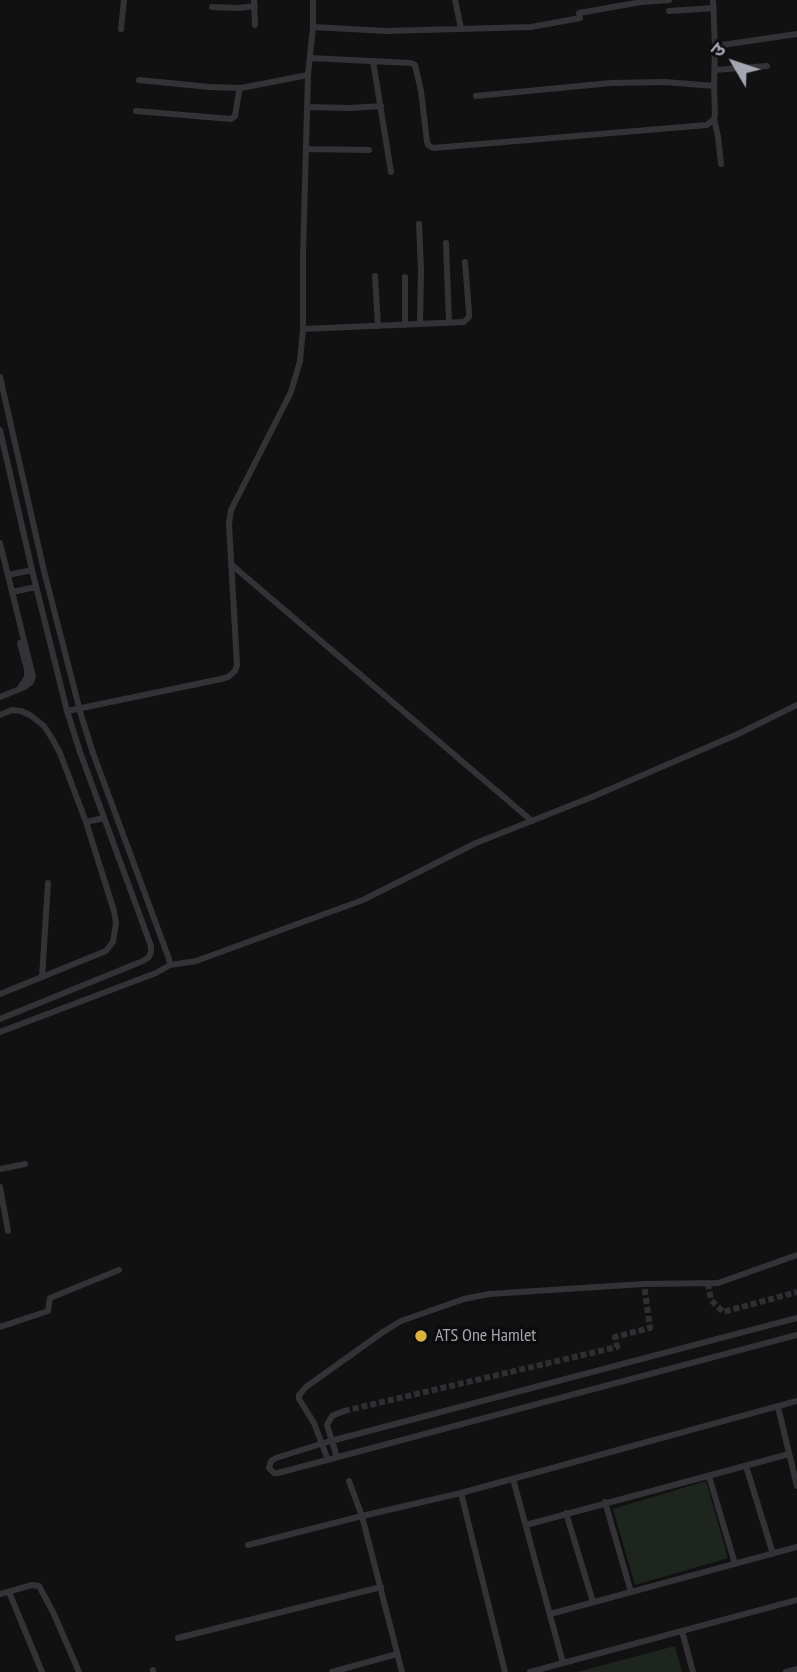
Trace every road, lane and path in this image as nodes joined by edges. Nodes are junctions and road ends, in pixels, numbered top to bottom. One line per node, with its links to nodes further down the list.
1 (124, 0): 12 (street)
2 (313, 0): 10 (street)
3 (455, 0): 11 (street)
4 (669, 0): 11 (street)
5 (255, 3): 7 (street); 9 (street)
6 (714, 4): 8 (street); 14 (street)
7 (212, 7)
8 (669, 11)
9 (255, 25)
10 (313, 27): 11 (street); 15 (street)
11 (461, 28)
12 (121, 29)
13 (797, 34): 14 (street)
14 (715, 46): 18 (street)
15 (310, 58): 16 (street); 19 (street)
16 (373, 61): 24 (street); 27 (street)
17 (767, 66): 18 (street)
18 (715, 70): 21 (street)
19 (308, 75): 22 (street); 25 (street)
20 (139, 80): 22 (street)
21 (714, 86): 23 (street); 27 (street)
22 (241, 88): 26 (street)
23 (476, 96)
24 (381, 106): 25 (street); 31 (street)
25 (307, 107): 28 (street)
26 (136, 111)
27 (714, 120): 30 (street)
28 (307, 149): 29 (street); 41 (street)
29 (369, 150)
30 (721, 164)
31 (391, 172)
32 (419, 224): 38 (street)
33 (446, 243): 37 (street)
34 (465, 262): 37 (street)
35 (375, 276): 40 (street)
36 (405, 277): 39 (street)
37 (449, 322): 38 (street)
38 (420, 324): 39 (street)
39 (405, 325): 40 (street)
40 (378, 326): 41 (street)
41 (303, 329): 45 (street)
42 (0, 377): 54 (street)
43 (0, 430): 46 (street)
44 (0, 543): 47 (street)
45 (233, 566): 54 (street); 58 (street)
46 (32, 570): 47 (street); 48 (street)
47 (8, 575): 49 (street)
48 (36, 587): 49 (street); 55 (street)
49 (12, 592): 51 (street)
50 (20, 643): 51 (street)
51 (19, 689): 52 (street)
52 (0, 697)
53 (797, 705): 58 (street)
54 (85, 707): 55 (street); 61 (street)
55 (67, 711): 57 (street)
56 (0, 715): 59 (street)
57 (104, 818): 59 (street); 64 (street)
58 (532, 821): 61 (street)
59 (86, 822): 62 (street)
60 (48, 883): 62 (street)
61 (170, 965): 65 (street)
62 (42, 977): 63 (street)
63 (0, 994)
64 (0, 1019)
65 (0, 1032)
66 (24, 1164): 67 (street)
67 (0, 1169)
68 (0, 1187): 69 (street)
69 (8, 1231)
70 (797, 1255): 79 (street)
71 (118, 1270): 73 (street)
72 (797, 1318): 78 (street)
73 (0, 1327)
74 (797, 1335): 81 (street)
75 (797, 1401): 76 (street)
76 (778, 1407): 80 (street); 85 (street)
77 (344, 1411): 78 (street)
78 (331, 1441): 79 (street); 81 (street)
79 (322, 1444): 82 (street); 82 (street)
80 (789, 1454): 83 (street); 87 (street)
81 (337, 1457): 82 (street)
82 (328, 1460)
83 (746, 1466): 84 (street); 95 (street)
84 (709, 1476): 89 (street); 96 (street)
85 (513, 1479): 88 (street); 92 (street)
86 (349, 1480): 91 (street)
87 (797, 1486)
88 (461, 1493): 91 (street); 113 (street)
89 (605, 1502): 90 (street); 99 (street)
90 (566, 1513): 92 (street); 102 (street)
91 (362, 1516): 93 (street); 97 (street)
92 (526, 1525): 103 (street)
93 (248, 1545)
94 (797, 1547): 95 (street)
95 (773, 1555): 96 (street)
96 (735, 1564): 99 (street)
97 (381, 1587): 105 (street); 106 (street)
98 (9, 1592): 100 (street); 109 (street); 110 (street)
99 (631, 1592): 102 (street)
100 (0, 1594)
101 (797, 1600): 104 (street)
102 (593, 1602): 103 (street)
103 (550, 1614): 107 (street)
104 (682, 1631): 107 (street); 115 (street)
105 (178, 1638)
106 (397, 1654): 111 (street); 112 (street)
107 (563, 1663): 114 (street)
108 (797, 1669): 116 (street)
109 (42, 1672)
110 (79, 1672)
111 (332, 1672)
112 (402, 1672)
113 (505, 1672)
114 (530, 1672)
115 (693, 1672)
116 (786, 1672)

